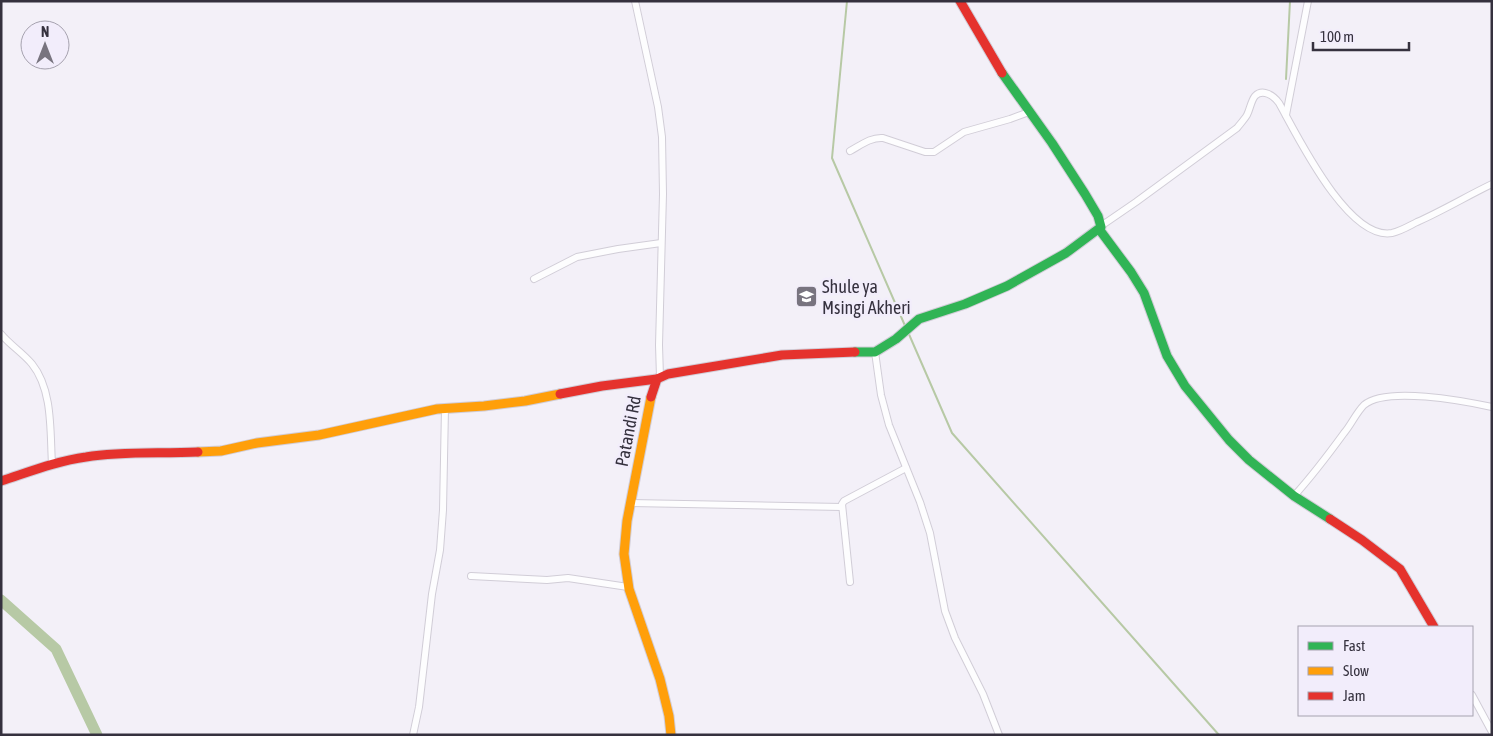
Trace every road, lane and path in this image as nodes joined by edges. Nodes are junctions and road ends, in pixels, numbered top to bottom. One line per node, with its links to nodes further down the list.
1 (635, 1): 9 (street)
2 (960, 1): 4 (street)
3 (1308, 1): 5 (street)
4 (1029, 112): 6 (street); 8 (street)
5 (1286, 115): 7 (street); 8 (street)
6 (850, 151)
7 (1492, 184)
8 (1100, 228): 12 (street); 19 (street)
9 (661, 243): 10 (street); 13 (street)
10 (534, 279)
11 (1, 334): 16 (street)
12 (875, 352): 13 (street, Patandi Rd); 17 (street)
13 (658, 378): 15 (street); 20 (street, Patandi Rd)
14 (1492, 407): 19 (street)
15 (445, 408): 16 (street); 28 (street)
16 (52, 464): 18 (street)
17 (906, 468): 21 (street); 30 (street)
18 (1, 481)
19 (1294, 496): 25 (street)
20 (631, 502): 21 (street); 24 (street, Patandi Rd)
21 (842, 507): 23 (street)
22 (470, 576): 24 (street)
23 (850, 582)
24 (628, 587): 29 (street, Patandi Rd)
25 (1433, 626)
26 (1473, 697): 27 (street)
27 (1492, 732)
28 (413, 735)
29 (671, 735)
30 (999, 735)

